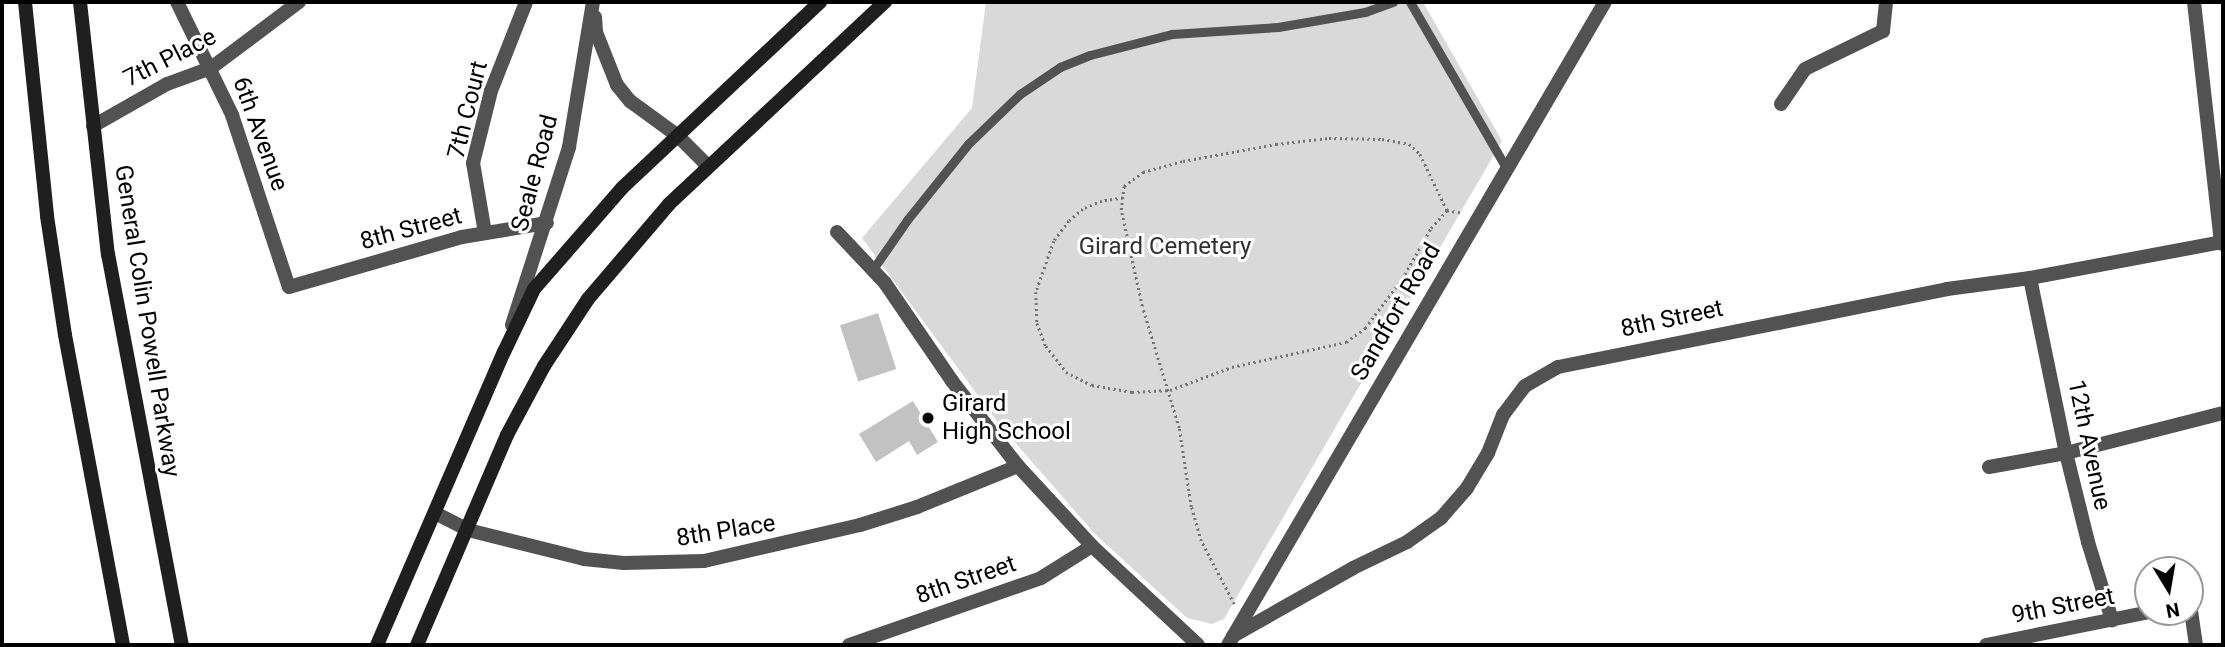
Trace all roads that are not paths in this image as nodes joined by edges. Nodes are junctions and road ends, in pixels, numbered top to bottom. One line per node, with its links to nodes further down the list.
1 (25, 2): 39 (main road)
2 (80, 2): 16 (main road, General Colin Powell Parkway)
3 (177, 2): 14 (street, 6th Avenue)
4 (299, 2): 14 (street, 7th Place)
5 (526, 2): 22 (street, 7th Court)
6 (594, 2): 17 (street, Seale Road); 20 (street, Seale Road)
7 (820, 2): 17 (main road)
8 (885, 2): 18 (main road)
9 (1393, 2): 24 (lane)
10 (1410, 2): 19 (lane)
11 (1605, 2): 19 (street, Sandfort Road)
12 (1886, 2): 15 (street)
13 (2194, 2): 23 (street)
14 (211, 68): 16 (street, 7th Place); 26 (street, 6th Avenue)
15 (1782, 104)
16 (93, 126): 40 (main road, General Colin Powell Parkway)
17 (678, 136): 18 (street, Seale Road); 27 (main road)
18 (708, 166): 33 (main road)
19 (1507, 169): 38 (street, Sandfort Road)
20 (547, 223): 22 (street, 8th Street); 27 (street, Seale Road)
21 (837, 232): 24 (street)
22 (485, 233): 26 (street, 8th Street)
23 (2222, 243): 25 (street, 8th Street)
24 (873, 269): 30 (street)
25 (2030, 278): 29 (street, 12th Avenue); 38 (street, 8th Street)
26 (289, 287)
27 (503, 352): 32 (main road)
28 (2223, 413): 29 (street)
29 (2066, 453): 31 (street); 36 (street, 12th Avenue)
30 (1018, 466): 33 (street, 8th Place); 34 (street)
31 (1989, 467)
32 (435, 513): 33 (street, 8th Place); 41 (main road)
33 (468, 530): 42 (main road)
34 (1092, 546): 43 (street, 8th Street); 44 (street)
35 (2134, 615): 36 (street, 9th Street)
36 (2112, 620): 45 (street, 9th Street)
37 (2193, 626): 46 (street)
38 (1230, 640)
39 (123, 645)
40 (182, 645)
41 (377, 645)
42 (417, 645)
43 (849, 645)
44 (1198, 645)
45 (1986, 645)
46 (2196, 645)

